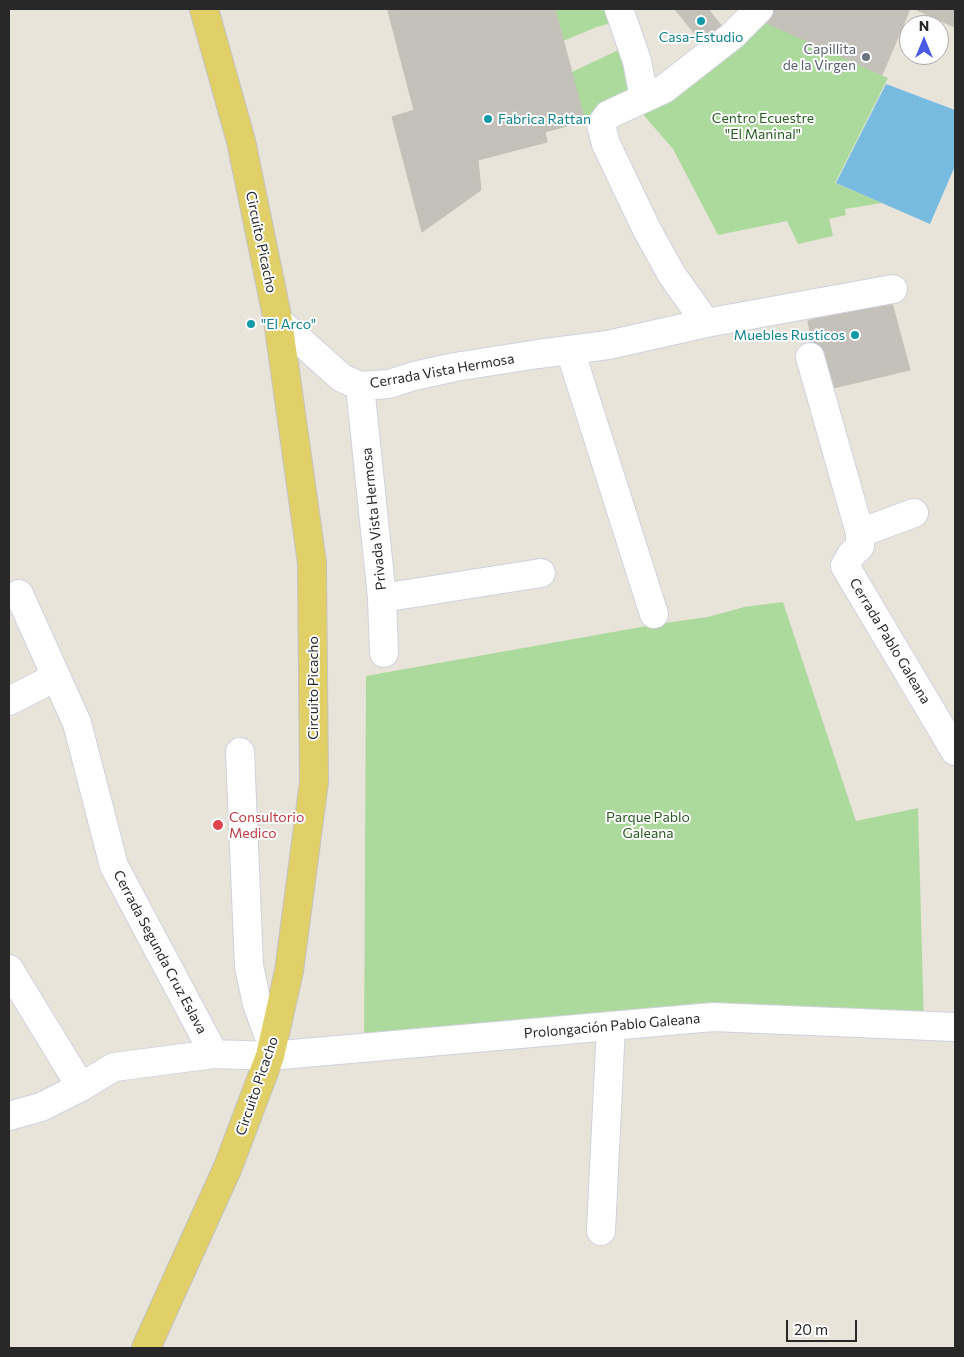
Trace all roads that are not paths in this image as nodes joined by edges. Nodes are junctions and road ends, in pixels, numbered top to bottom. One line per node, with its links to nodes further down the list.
1 (204, 9): 6 (main road, Circuito Picacho)
2 (619, 9): 4 (street)
3 (759, 9): 4 (street)
4 (644, 98): 7 (street)
5 (892, 289): 7 (street, Cerrada Vista Hermosa)
6 (278, 320): 10 (street, Cerrada Vista Hermosa); 25 (main road, Circuito Picacho)
7 (706, 323): 8 (street, Cerrada Vista Hermosa)
8 (570, 350): 10 (street, Cerrada Vista Hermosa); 16 (street)
9 (810, 357): 12 (street)
10 (360, 386): 15 (street, Privada Vista Hermosa)
11 (914, 512): 12 (street)
12 (860, 533): 20 (street, Cerrada Pablo Galeana)
13 (541, 573): 15 (street)
14 (19, 594): 18 (street, Cerrada Segunda Cruz Eslava)
15 (382, 598): 17 (street, Privada Vista Hermosa)
16 (654, 614)
17 (384, 653)
18 (56, 677): 19 (street); 26 (street, Cerrada Segunda Cruz Eslava)
19 (9, 702)
20 (955, 751)
21 (240, 752): 25 (street)
22 (9, 969): 27 (street)
23 (611, 1026): 24 (street, Prolongación Pablo Galeana); 25 (street, Prolongación Pablo Galeana); 29 (street)
24 (955, 1027)
25 (271, 1050): 26 (street, Prolongación Pablo Galeana); 30 (main road, Circuito Picacho)
26 (214, 1054): 27 (street, Prolongación Pablo Galeana)
27 (81, 1087): 28 (street, Prolongación Pablo Galeana)
28 (9, 1116)
29 (601, 1231)
30 (146, 1348)

